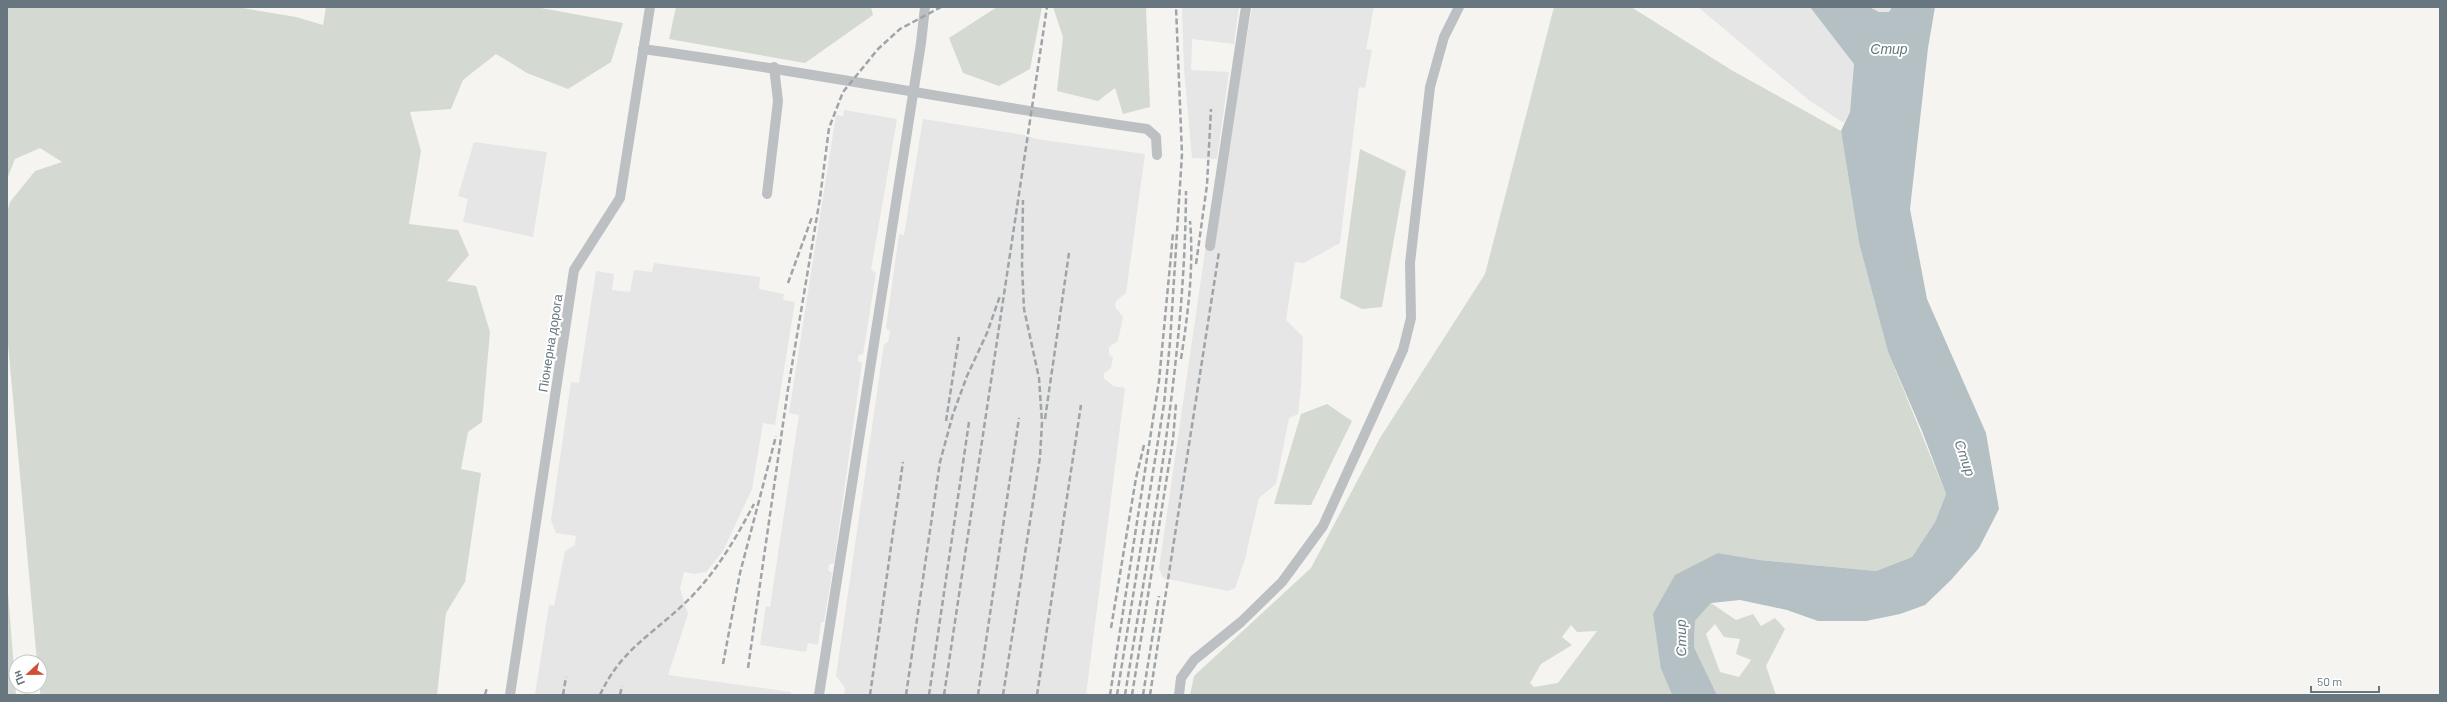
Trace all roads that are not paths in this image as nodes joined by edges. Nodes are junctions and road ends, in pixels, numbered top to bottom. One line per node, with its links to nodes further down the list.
1 (650, 7): 5 (street, Піонерна дорога)
2 (924, 7): 7 (street)
3 (1246, 7): 10 (street)
4 (1459, 7): 13 (street)
5 (643, 49): 6 (street); 11 (street, Піонерна дорога)
6 (774, 67): 7 (street); 9 (street)
7 (914, 91): 8 (street); 12 (street)
8 (1157, 155)
9 (767, 194)
10 (1210, 246)
11 (510, 695)
12 (819, 695)
13 (1179, 695)

